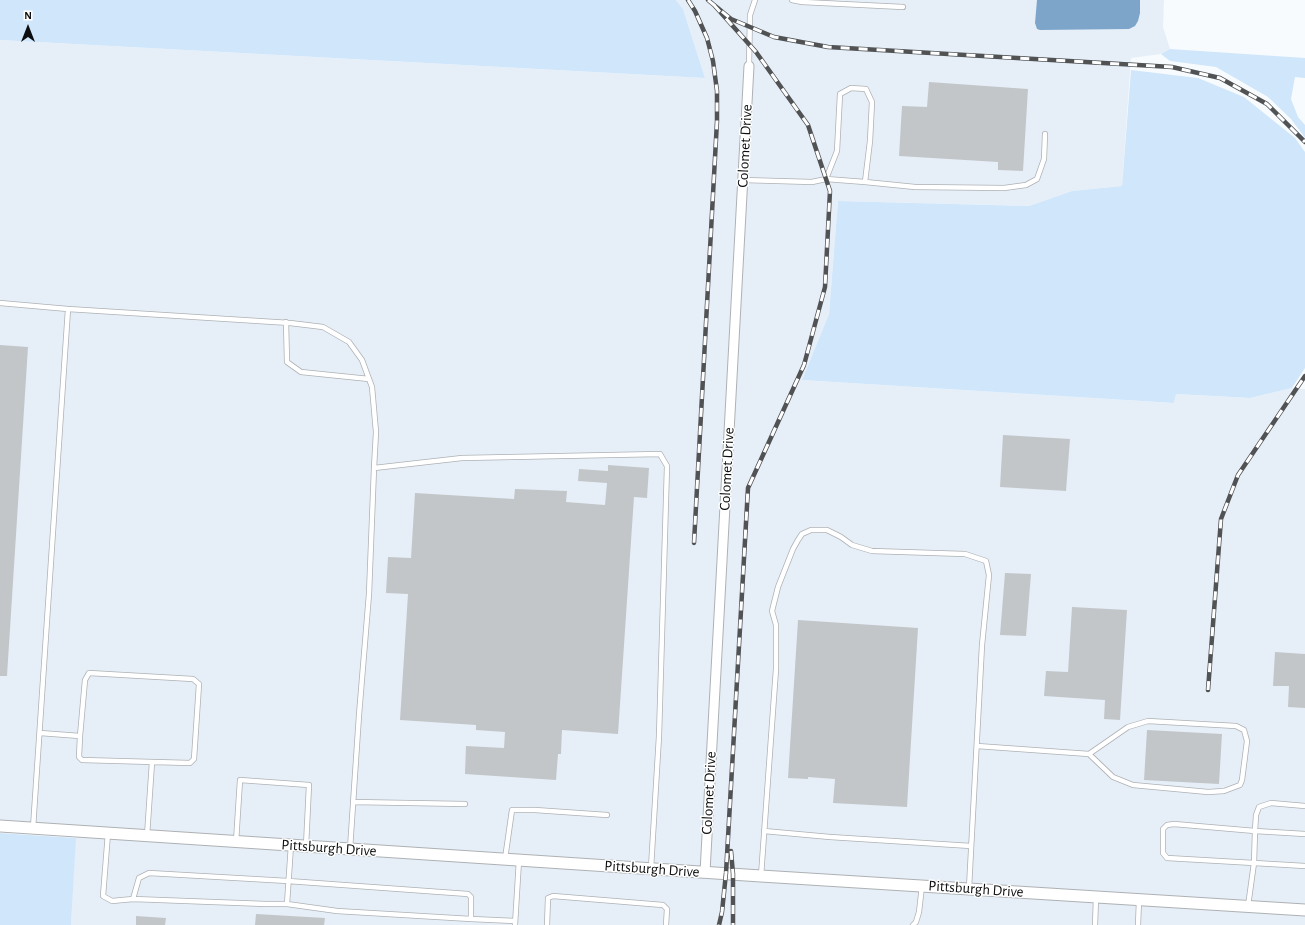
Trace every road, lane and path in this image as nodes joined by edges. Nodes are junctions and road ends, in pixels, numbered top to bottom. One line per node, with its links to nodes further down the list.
1 (755, 0): 4 (lane)
2 (792, 0): 3 (lane)
3 (903, 7)
4 (749, 66): 7 (street, Colomet Drive)
5 (1045, 134): 8 (lane)
6 (826, 179): 7 (lane); 8 (lane); 8 (lane)
7 (743, 180): 40 (street, Colomet Drive)
8 (865, 182)
9 (0, 303): 10 (lane)
10 (68, 309): 11 (lane); 14 (lane)
11 (286, 322): 12 (lane); 12 (lane)
12 (369, 379): 13 (lane)
13 (374, 468): 19 (lane); 39 (lane)
14 (40, 733): 15 (lane); 24 (lane)
15 (80, 736): 18 (lane); 18 (lane)
16 (977, 746): 17 (lane); 25 (lane); 33 (lane)
17 (1089, 754): 17 (lane)
18 (152, 762): 29 (lane)
19 (353, 802): 20 (lane); 34 (lane)
20 (465, 804)
21 (1305, 806): 26 (lane)
22 (607, 815): 35 (lane)
23 (0, 826): 24 (street, Pittsburgh Drive)
24 (33, 828): 27 (street, Pittsburgh Drive)
25 (764, 831): 33 (lane); 41 (lane)
26 (1255, 831): 28 (lane); 37 (lane); 37 (lane)
27 (108, 833): 29 (street, Pittsburgh Drive); 46 (lane)
28 (1305, 834)
29 (147, 836): 30 (street, Pittsburgh Drive)
30 (236, 842): 31 (street, Pittsburgh Drive); 32 (lane)
31 (291, 845): 32 (street, Pittsburgh Drive); 42 (lane)
32 (306, 846): 34 (street, Pittsburgh Drive)
33 (971, 846): 44 (lane)
34 (350, 849): 35 (street, Pittsburgh Drive)
35 (505, 859): 36 (street, Pittsburgh Drive)
36 (519, 860): 39 (street, Pittsburgh Drive); 52 (lane)
37 (1254, 863): 38 (lane); 49 (lane)
38 (1305, 866)
39 (651, 868): 40 (street, Pittsburgh Drive)
40 (705, 872): 41 (street, Pittsburgh Drive)
41 (761, 876): 43 (street, Pittsburgh Drive)
42 (288, 881): 46 (lane); 48 (lane); 51 (lane)
43 (922, 886): 44 (street, Pittsburgh Drive); 55 (lane)
44 (969, 888): 45 (street, Pittsburgh Drive)
45 (1096, 896): 47 (street, Pittsburgh Drive); 56 (lane)
46 (133, 899): 48 (lane)
47 (1139, 899): 49 (street, Pittsburgh Drive); 57 (lane)
48 (287, 904): 51 (lane)
49 (1248, 906): 50 (street, Pittsburgh Drive)
50 (1305, 910)
51 (471, 919): 52 (lane)
52 (515, 923)
53 (547, 925): 54 (lane)
54 (666, 925)
55 (913, 925)
56 (1095, 925)
57 (1138, 925)

